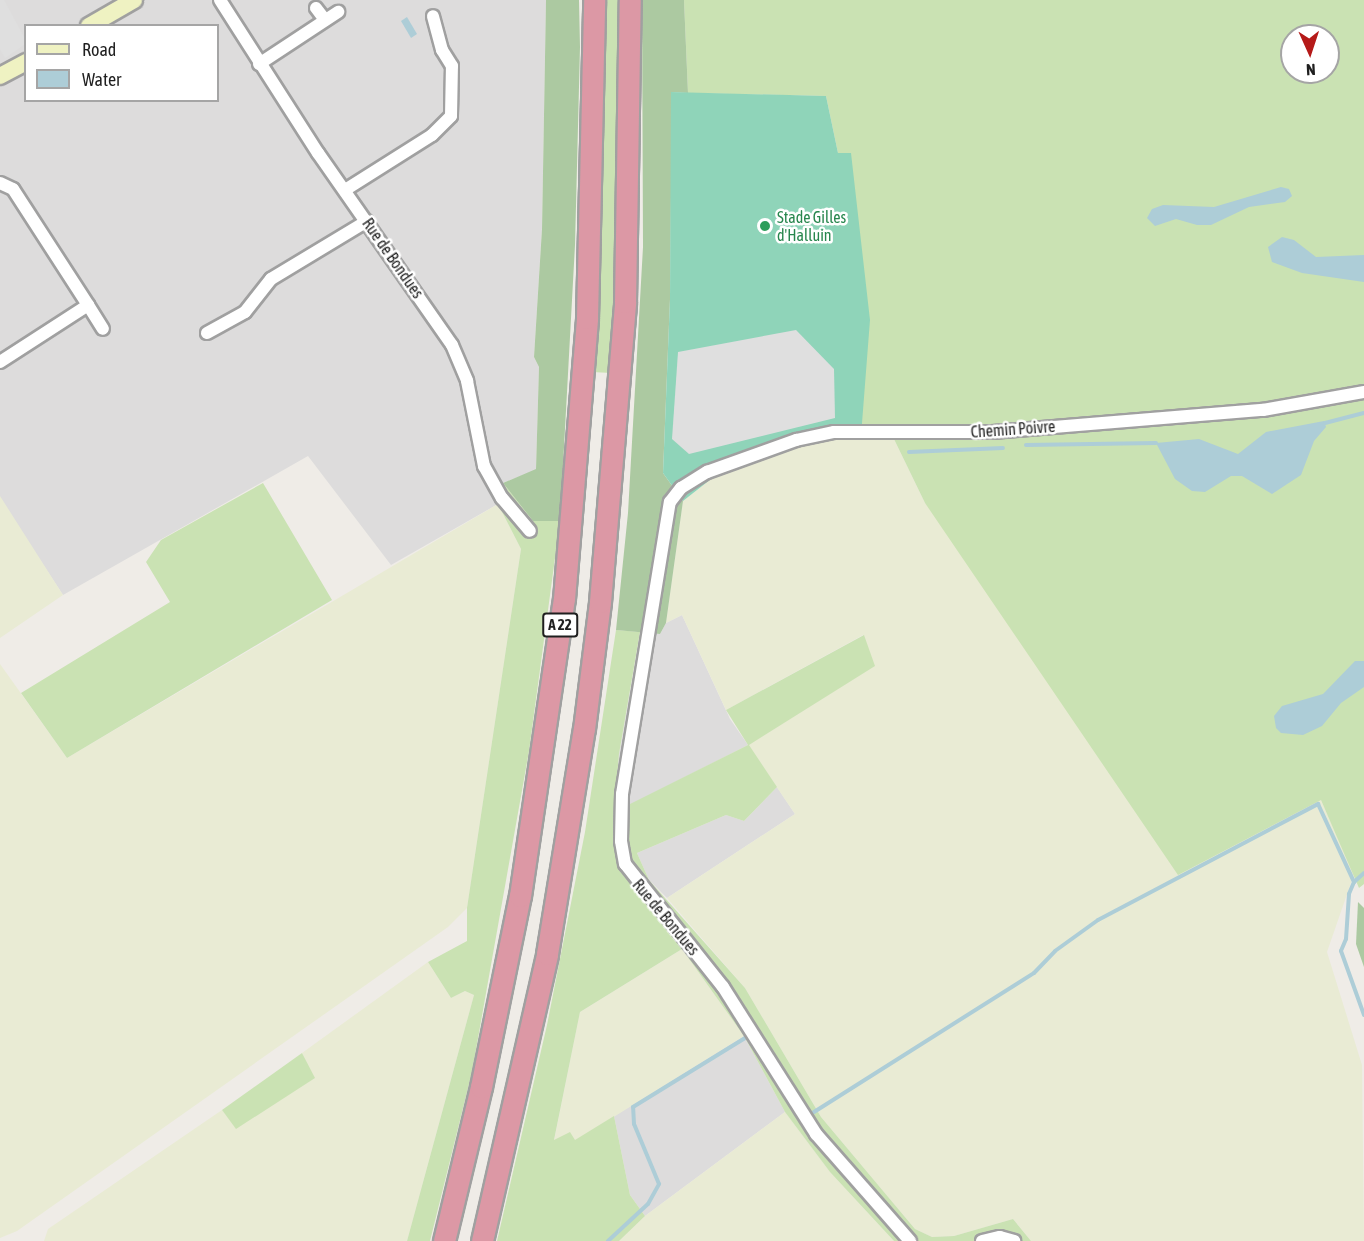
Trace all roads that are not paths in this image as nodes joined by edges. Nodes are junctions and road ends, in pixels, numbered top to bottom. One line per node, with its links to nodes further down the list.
1 (134, 0): 9 (main road)
2 (220, 0): 11 (street, Rue de Bondues)
3 (594, 0): 23 (highway, A 22)
4 (630, 0): 24 (highway, A 22)
5 (316, 8): 8 (street)
6 (338, 12): 8 (street)
7 (433, 16): 14 (street)
8 (325, 20): 11 (street)
9 (92, 24)
10 (24, 63): 12 (main road)
11 (260, 64): 14 (street, Rue de Bondues)
12 (0, 76)
13 (0, 183): 16 (street)
14 (345, 190): 15 (street, Rue de Bondues)
15 (367, 221): 18 (street); 22 (street, Rue de Bondues)
16 (88, 305): 17 (street); 19 (street)
17 (103, 329)
18 (207, 333)
19 (0, 362)
20 (1364, 392): 21 (street, Chemin Poivre)
21 (674, 494): 25 (street, Rue de Bondues)
22 (530, 531)
23 (444, 1241)
24 (482, 1241)
25 (910, 1241)
26 (982, 1241): 27 (street)
27 (1014, 1241)

